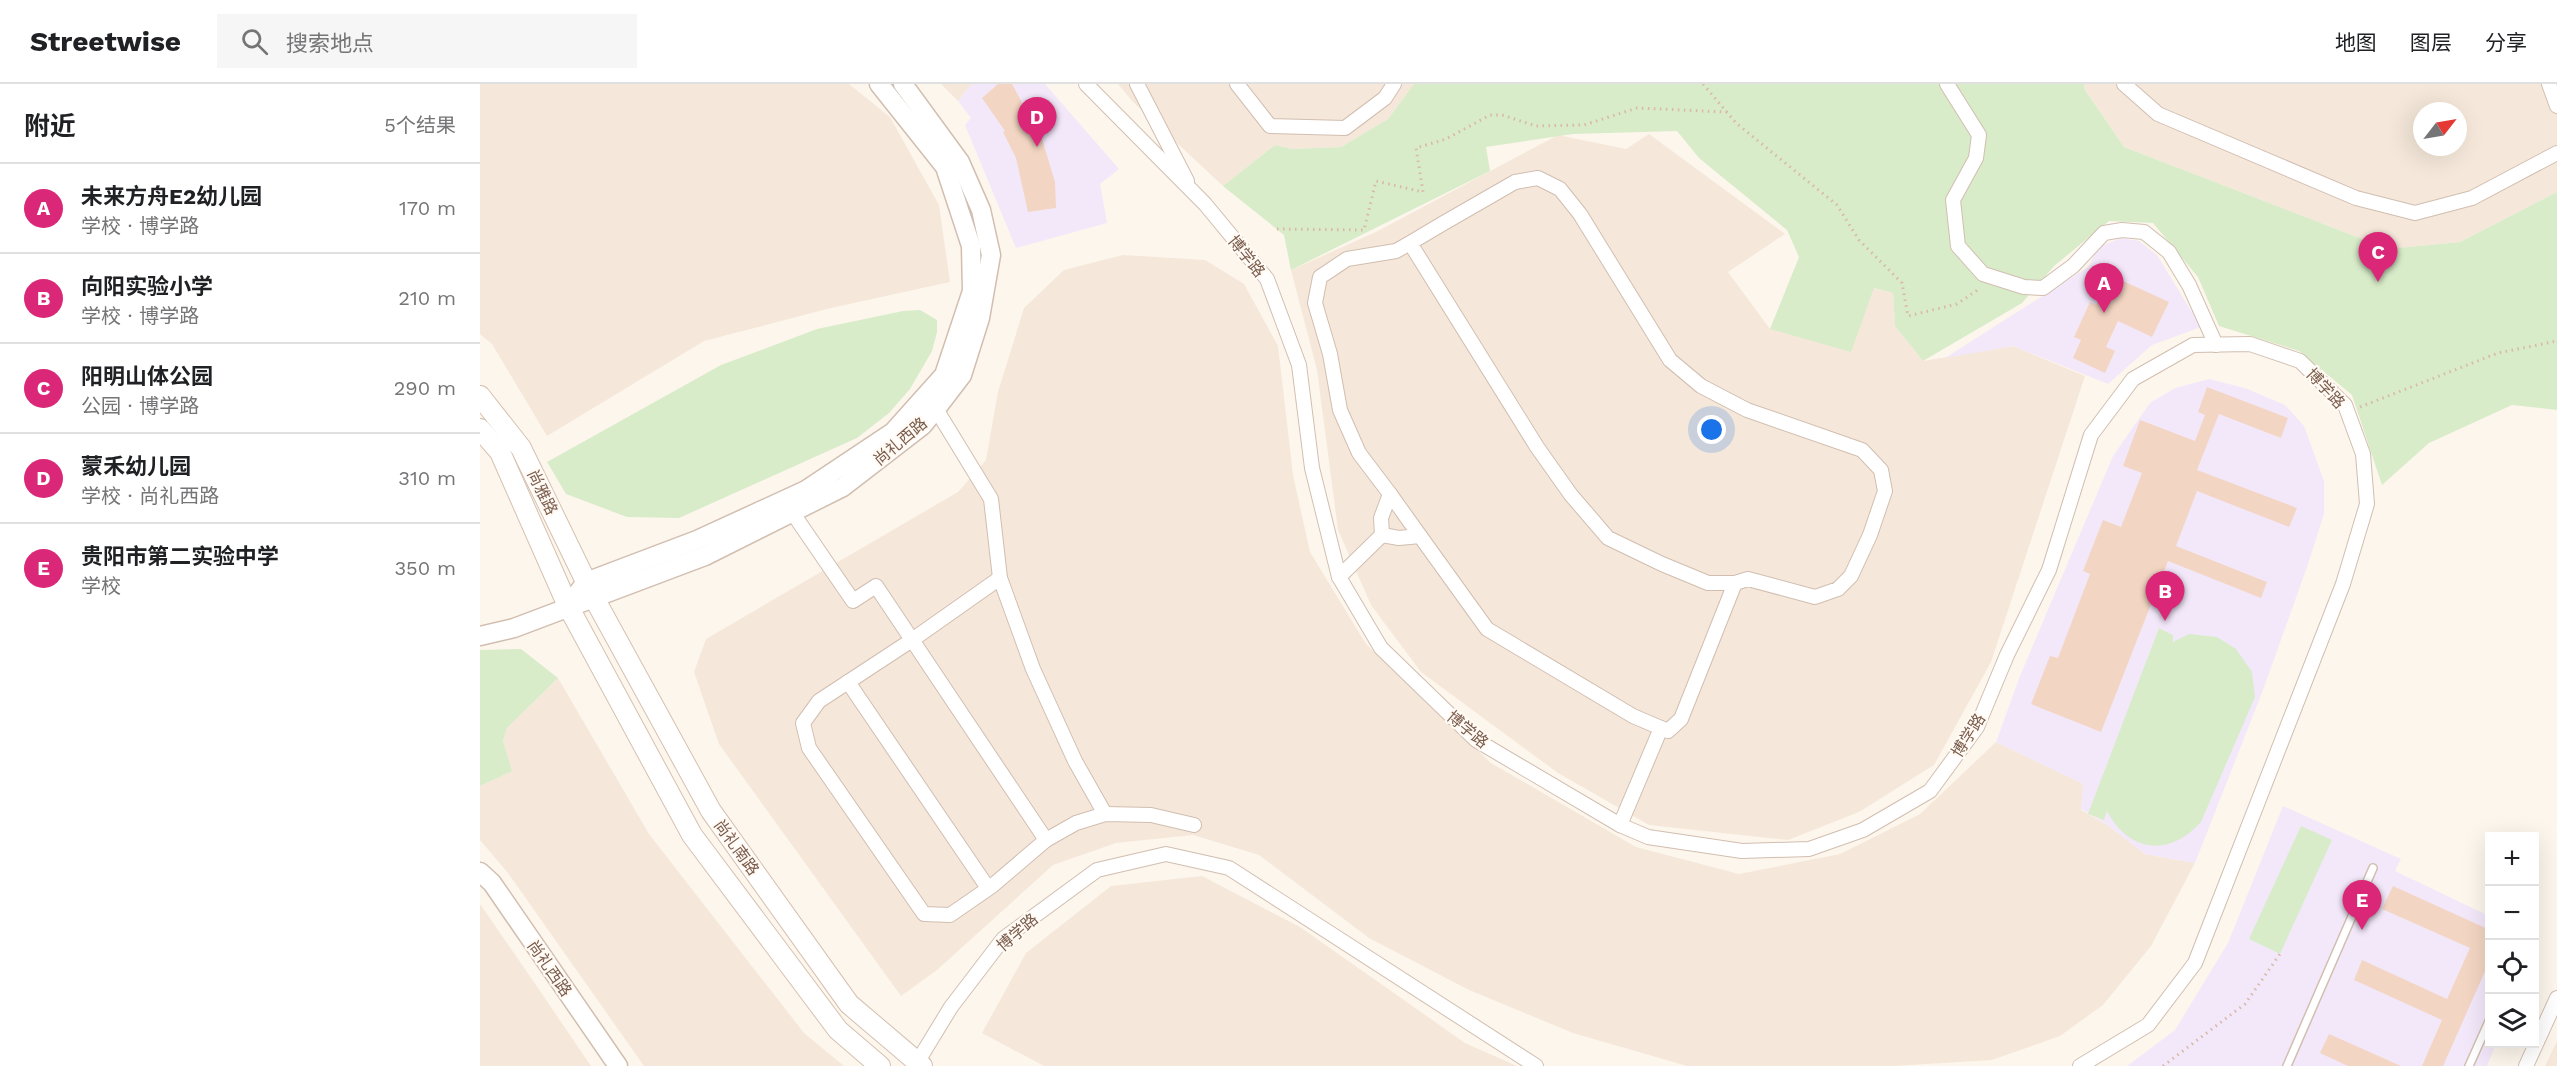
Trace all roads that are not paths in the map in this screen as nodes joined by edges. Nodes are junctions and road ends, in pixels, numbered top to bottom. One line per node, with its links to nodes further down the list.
1 (879, 84): 25 (street, 尚礼西路)
2 (903, 84): 16 (street, 尚礼西路)
3 (1086, 84): 12 (street, 博学路)
4 (1137, 84): 12 (street)
5 (1237, 84): 6 (street)
6 (1394, 84)
7 (1947, 84): 14 (street)
8 (2124, 84): 11 (street)
9 (2549, 84): 10 (street)
10 (2557, 106)
11 (2557, 153)
12 (1194, 193): 22 (street, 博学路)
13 (1410, 243): 18 (street); 24 (street); 24 (street)
14 (2216, 345): 33 (street, 博学路); 44 (street, 博学路)
15 (480, 396): 25 (main road, 尚雅路)
16 (936, 409): 19 (street, 尚礼西路); 23 (street)
17 (480, 429): 26 (main road, 尚雅路)
18 (1390, 494): 20 (street); 21 (street)
19 (792, 512): 25 (street, 尚礼西路); 28 (street)
20 (1382, 535): 21 (street); 22 (street)
21 (1420, 536): 30 (street)
22 (1339, 577): 33 (street, 博学路)
23 (1000, 578): 28 (street); 31 (street)
24 (1735, 583): 30 (street)
25 (590, 589): 26 (street, 尚礼西路); 40 (main road, 尚礼南路)
26 (568, 606): 27 (street, 尚礼西路); 42 (main road, 尚礼南路)
27 (480, 636)
28 (912, 640): 29 (street); 34 (street)
29 (848, 682): 37 (street); 37 (street)
30 (1661, 728): 33 (street)
31 (1105, 814): 32 (street); 34 (street)
32 (1194, 825)
33 (1620, 825)
34 (1046, 840): 37 (street)
35 (2373, 868): 45 (lane)
36 (480, 872): 41 (street, 尚礼西路)
37 (988, 888)
38 (2557, 999): 47 (street)
39 (2485, 1030): 46 (lane)
40 (918, 1065): 43 (street, 博学路)
41 (618, 1066)
42 (880, 1066)
43 (1536, 1066)
44 (2080, 1066)
45 (2287, 1066)
46 (2469, 1066)
47 (2526, 1066)

